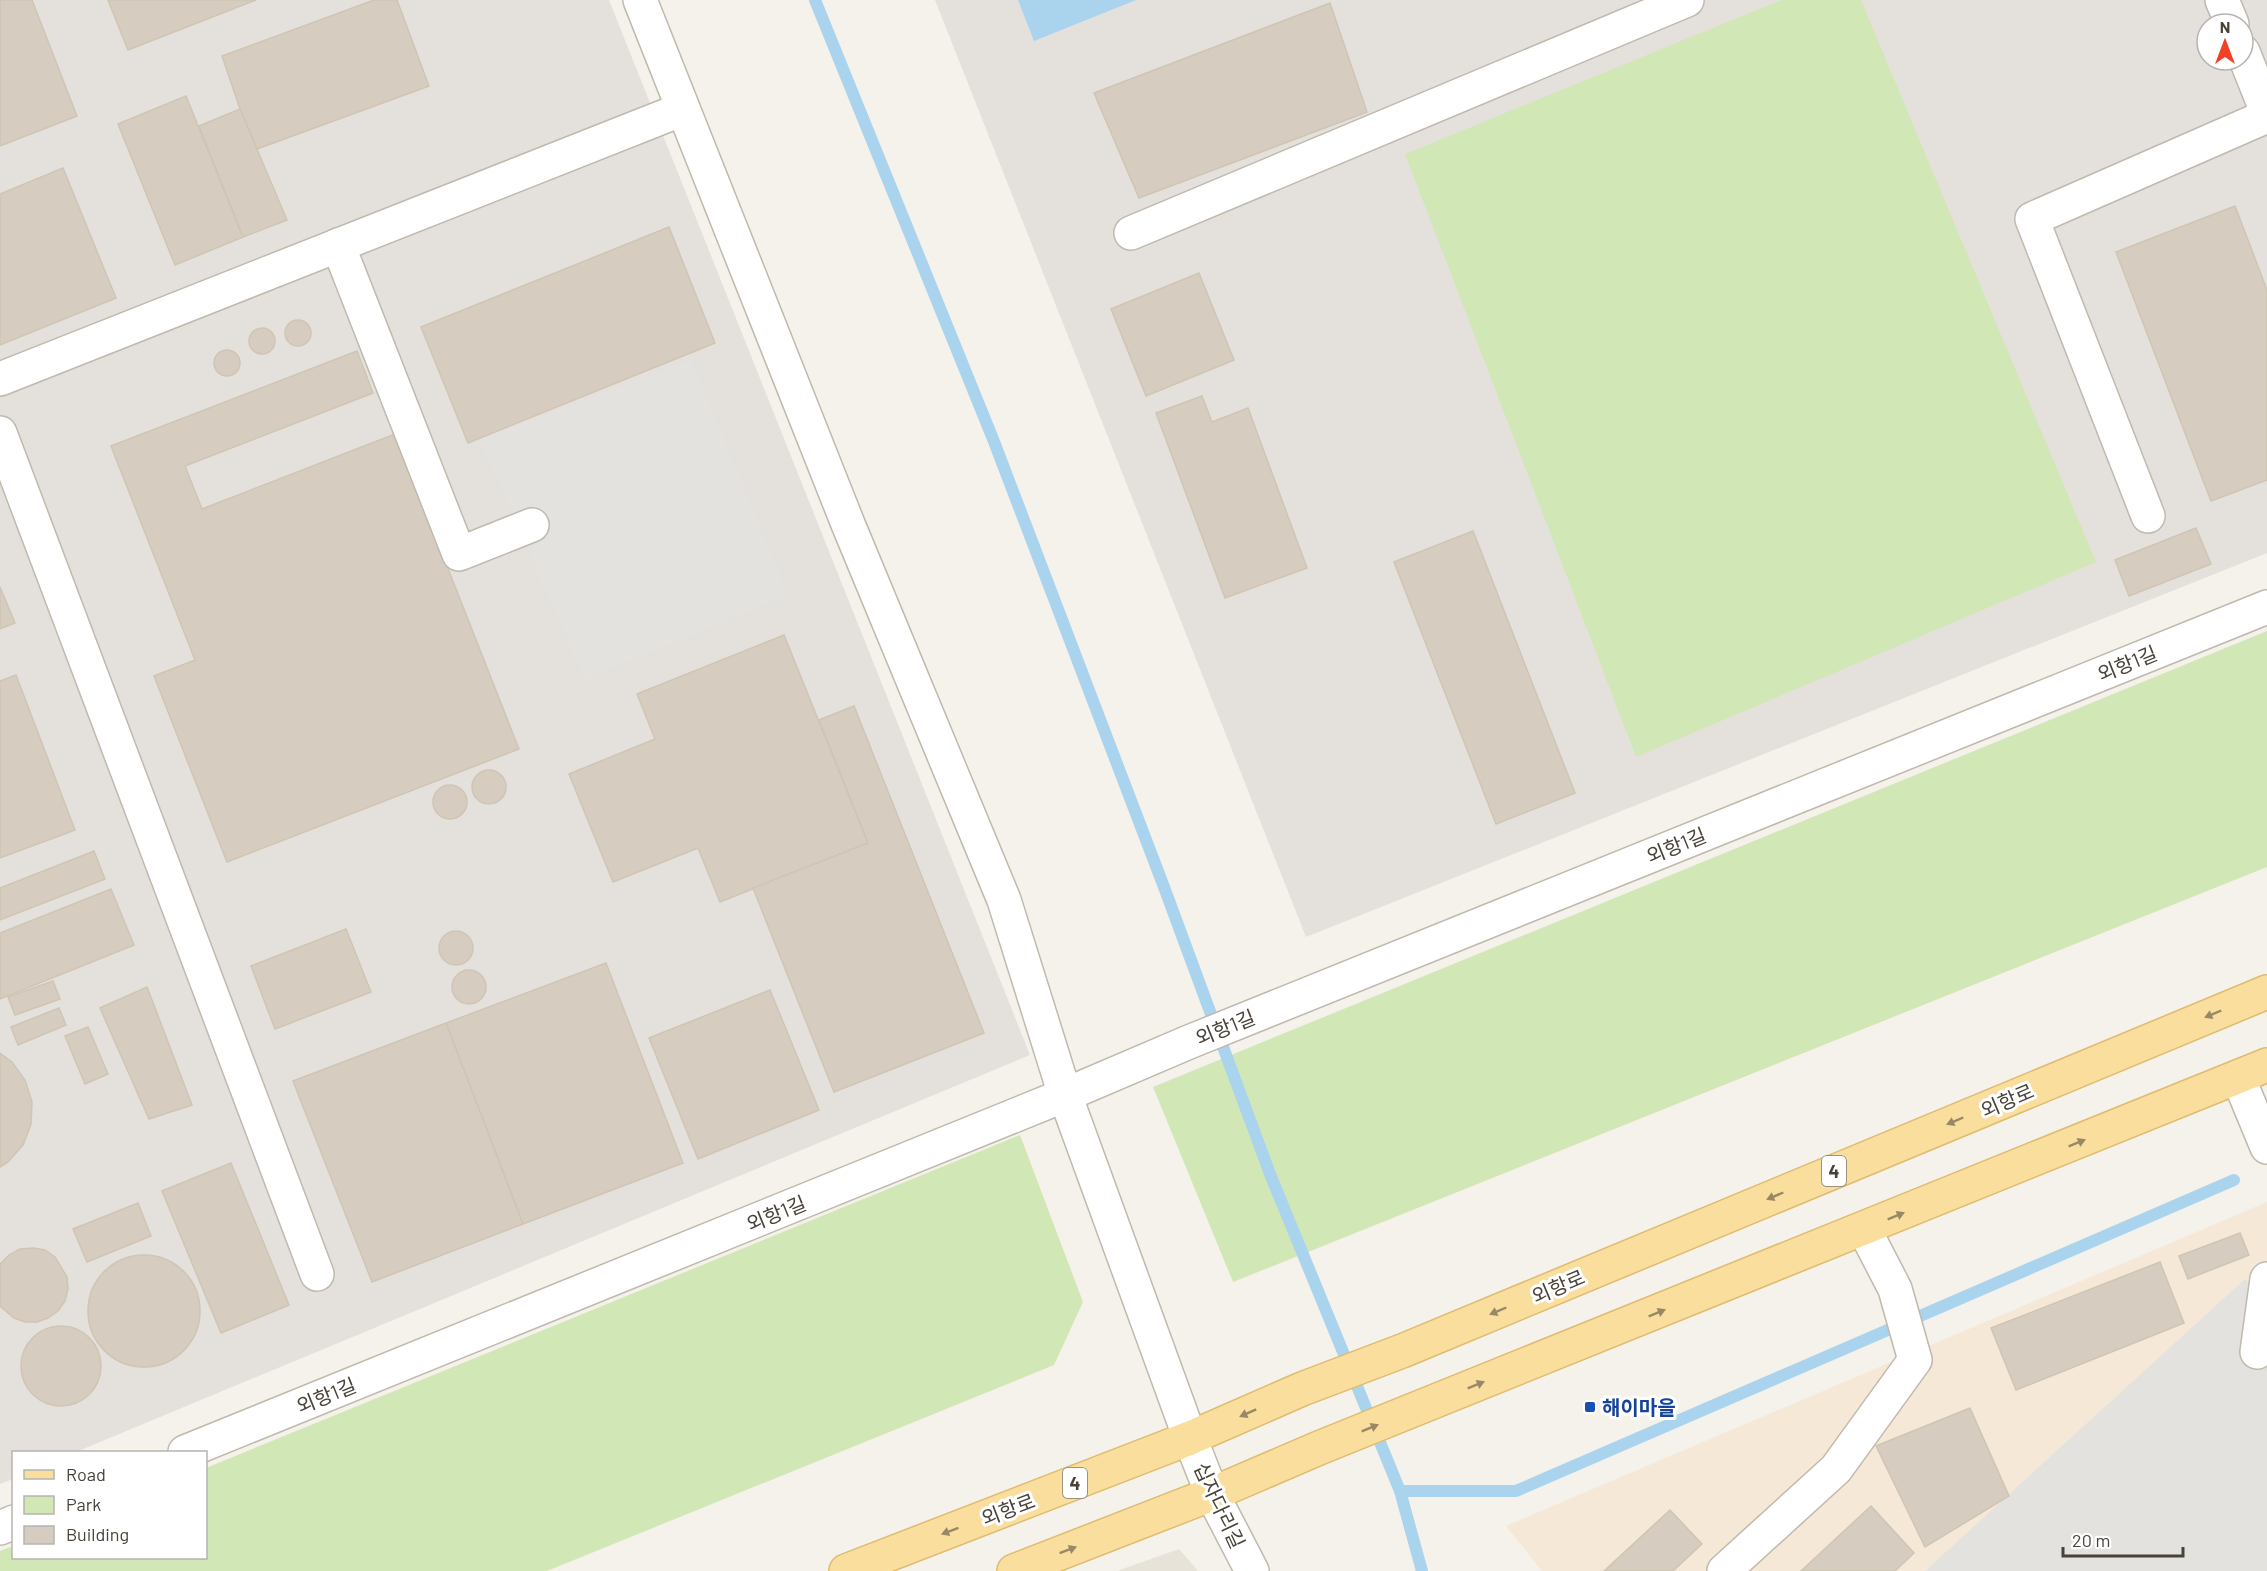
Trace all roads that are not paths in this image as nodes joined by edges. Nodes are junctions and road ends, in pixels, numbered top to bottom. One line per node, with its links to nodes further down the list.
1 (640, 0): 4 (street, 십자다리길)
2 (1687, 0): 6 (street)
3 (2251, 72): 5 (street)
4 (683, 109): 7 (street); 15 (street, 십자다리길)
5 (2267, 114): 10 (street)
6 (1131, 233)
7 (338, 245): 8 (street); 11 (street)
8 (0, 379)
9 (0, 433): 18 (street)
10 (2148, 516)
11 (532, 525)
12 (2267, 607): 15 (street, 외항1길)
13 (2267, 992): 21 (main road, 외항로 / 4, one-way to 21)
14 (2253, 1071): 16 (street); 17 (main road, one-way to 14)
15 (1065, 1095): 21 (street, 십자다리길); 22 (street, 외항1길)
16 (2267, 1147)
17 (1864, 1229): 23 (main road, one-way to 17); 27 (street)
18 (317, 1274)
19 (2267, 1279): 20 (street)
20 (2257, 1352)
21 (1190, 1438): 23 (street, 십자다리길); 24 (main road, 외항로 / 4, one-way to 24)
22 (187, 1451)
23 (1212, 1494): 25 (main road, one-way to 23); 26 (street, 십자다리길)
24 (846, 1571)
25 (1014, 1571)
26 (1252, 1571)
27 (1724, 1571)

